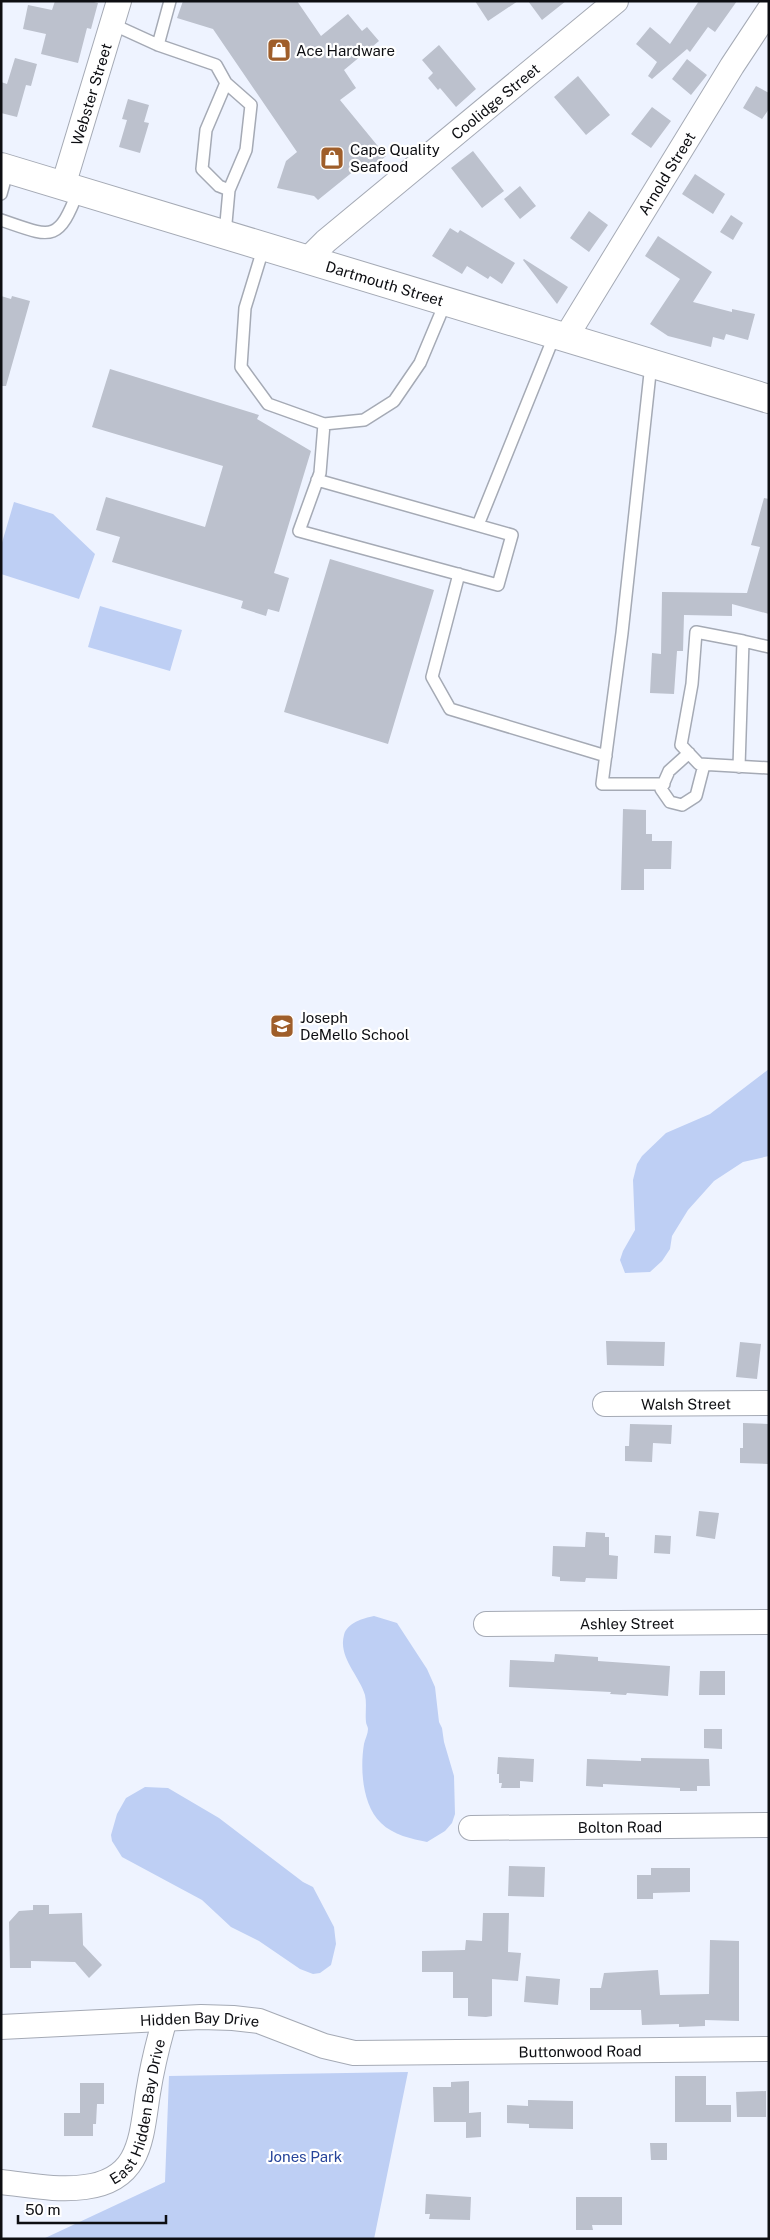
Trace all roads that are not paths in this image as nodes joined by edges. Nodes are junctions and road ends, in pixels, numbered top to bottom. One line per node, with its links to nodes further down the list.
1 (119, 1): 5 (street, Webster Street)
2 (170, 1): 6 (lane)
3 (616, 1): 14 (street, Coolidge Street)
4 (769, 10): 16 (street, Arnold Street)
5 (112, 24): 6 (lane); 9 (street, Webster Street)
6 (158, 45): 7 (lane)
7 (226, 84): 10 (lane); 10 (lane)
8 (4, 177): 9 (main road, Dartmouth Street)
9 (70, 188): 11 (lane); 12 (main road, Dartmouth Street)
10 (229, 190): 12 (lane)
11 (1, 220)
12 (225, 234): 13 (main road, Dartmouth Street)
13 (264, 246): 14 (main road, Dartmouth Street); 19 (lane)
14 (308, 259): 15 (main road, Dartmouth Street)
15 (446, 301): 16 (main road, Dartmouth Street); 19 (lane)
16 (560, 335): 17 (main road, Dartmouth Street); 21 (lane)
17 (651, 364): 18 (main road, Dartmouth Street); 26 (lane)
18 (769, 399)
19 (324, 424): 20 (lane)
20 (319, 476): 21 (lane); 22 (lane)
21 (478, 526): 22 (lane)
22 (459, 574): 26 (lane)
23 (743, 641): 24 (lane); 25 (lane); 28 (lane)
24 (769, 647)
25 (689, 753): 27 (lane); 30 (lane)
26 (606, 756): 30 (lane)
27 (704, 765): 28 (lane); 30 (lane)
28 (740, 767): 29 (lane)
29 (769, 768)
30 (664, 784)
31 (769, 1403): 32 (street, Walsh Street)
32 (604, 1404)
33 (769, 1622): 34 (street, Ashley Street)
34 (486, 1624)
35 (769, 1825): 36 (street, Bolton Road)
36 (471, 1828)
37 (165, 2019): 38 (street, Hidden Bay Drive); 40 (street, Hidden Bay Drive); 41 (street, East Hidden Bay Drive)
38 (1, 2027)
39 (769, 2049): 40 (street, Buttonwood Road)
40 (392, 2053)
41 (1, 2182)

